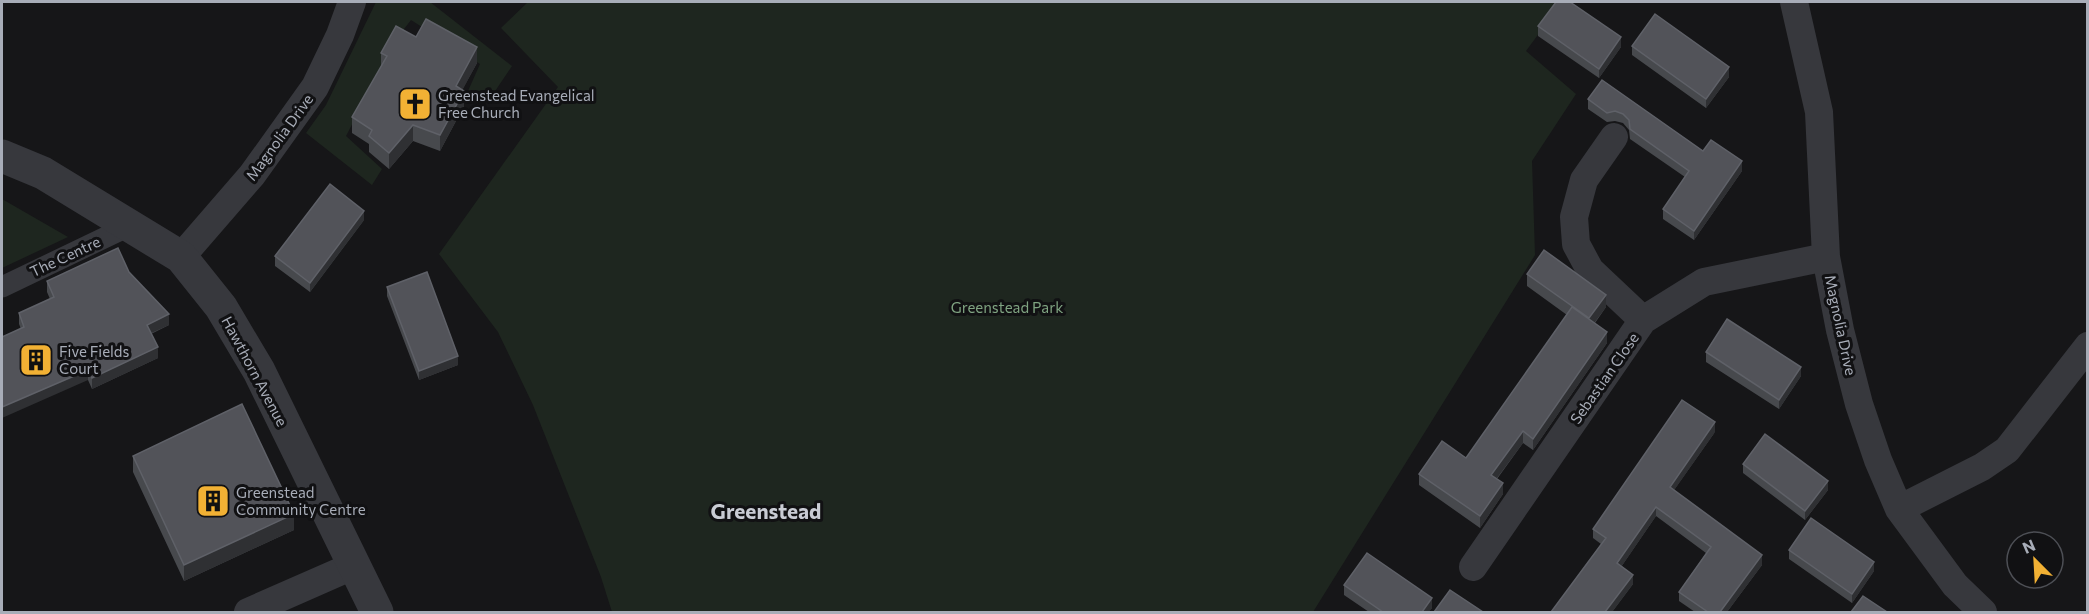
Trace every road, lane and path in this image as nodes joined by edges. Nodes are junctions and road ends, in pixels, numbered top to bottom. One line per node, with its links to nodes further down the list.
1 (352, 2): 6 (street, Magnolia Drive)
2 (1794, 2): 7 (street, Magnolia Drive)
3 (1614, 137): 9 (street)
4 (2, 156): 5 (street, Hawthorn Avenue)
5 (129, 226): 6 (street, Hawthorn Avenue); 8 (street, The Centre)
6 (181, 257): 12 (street, Hawthorn Avenue)
7 (1826, 258): 9 (street, Sebastian Close); 11 (street, Magnolia Drive)
8 (2, 287)
9 (1643, 320): 13 (street, Sebastian Close)
10 (2088, 346): 11 (street)
11 (1899, 509): 16 (street, Magnolia Drive)
12 (355, 565): 14 (street); 15 (street, Hawthorn Avenue)
13 (1473, 567)
14 (248, 612)
15 (376, 612)
16 (1983, 612)

